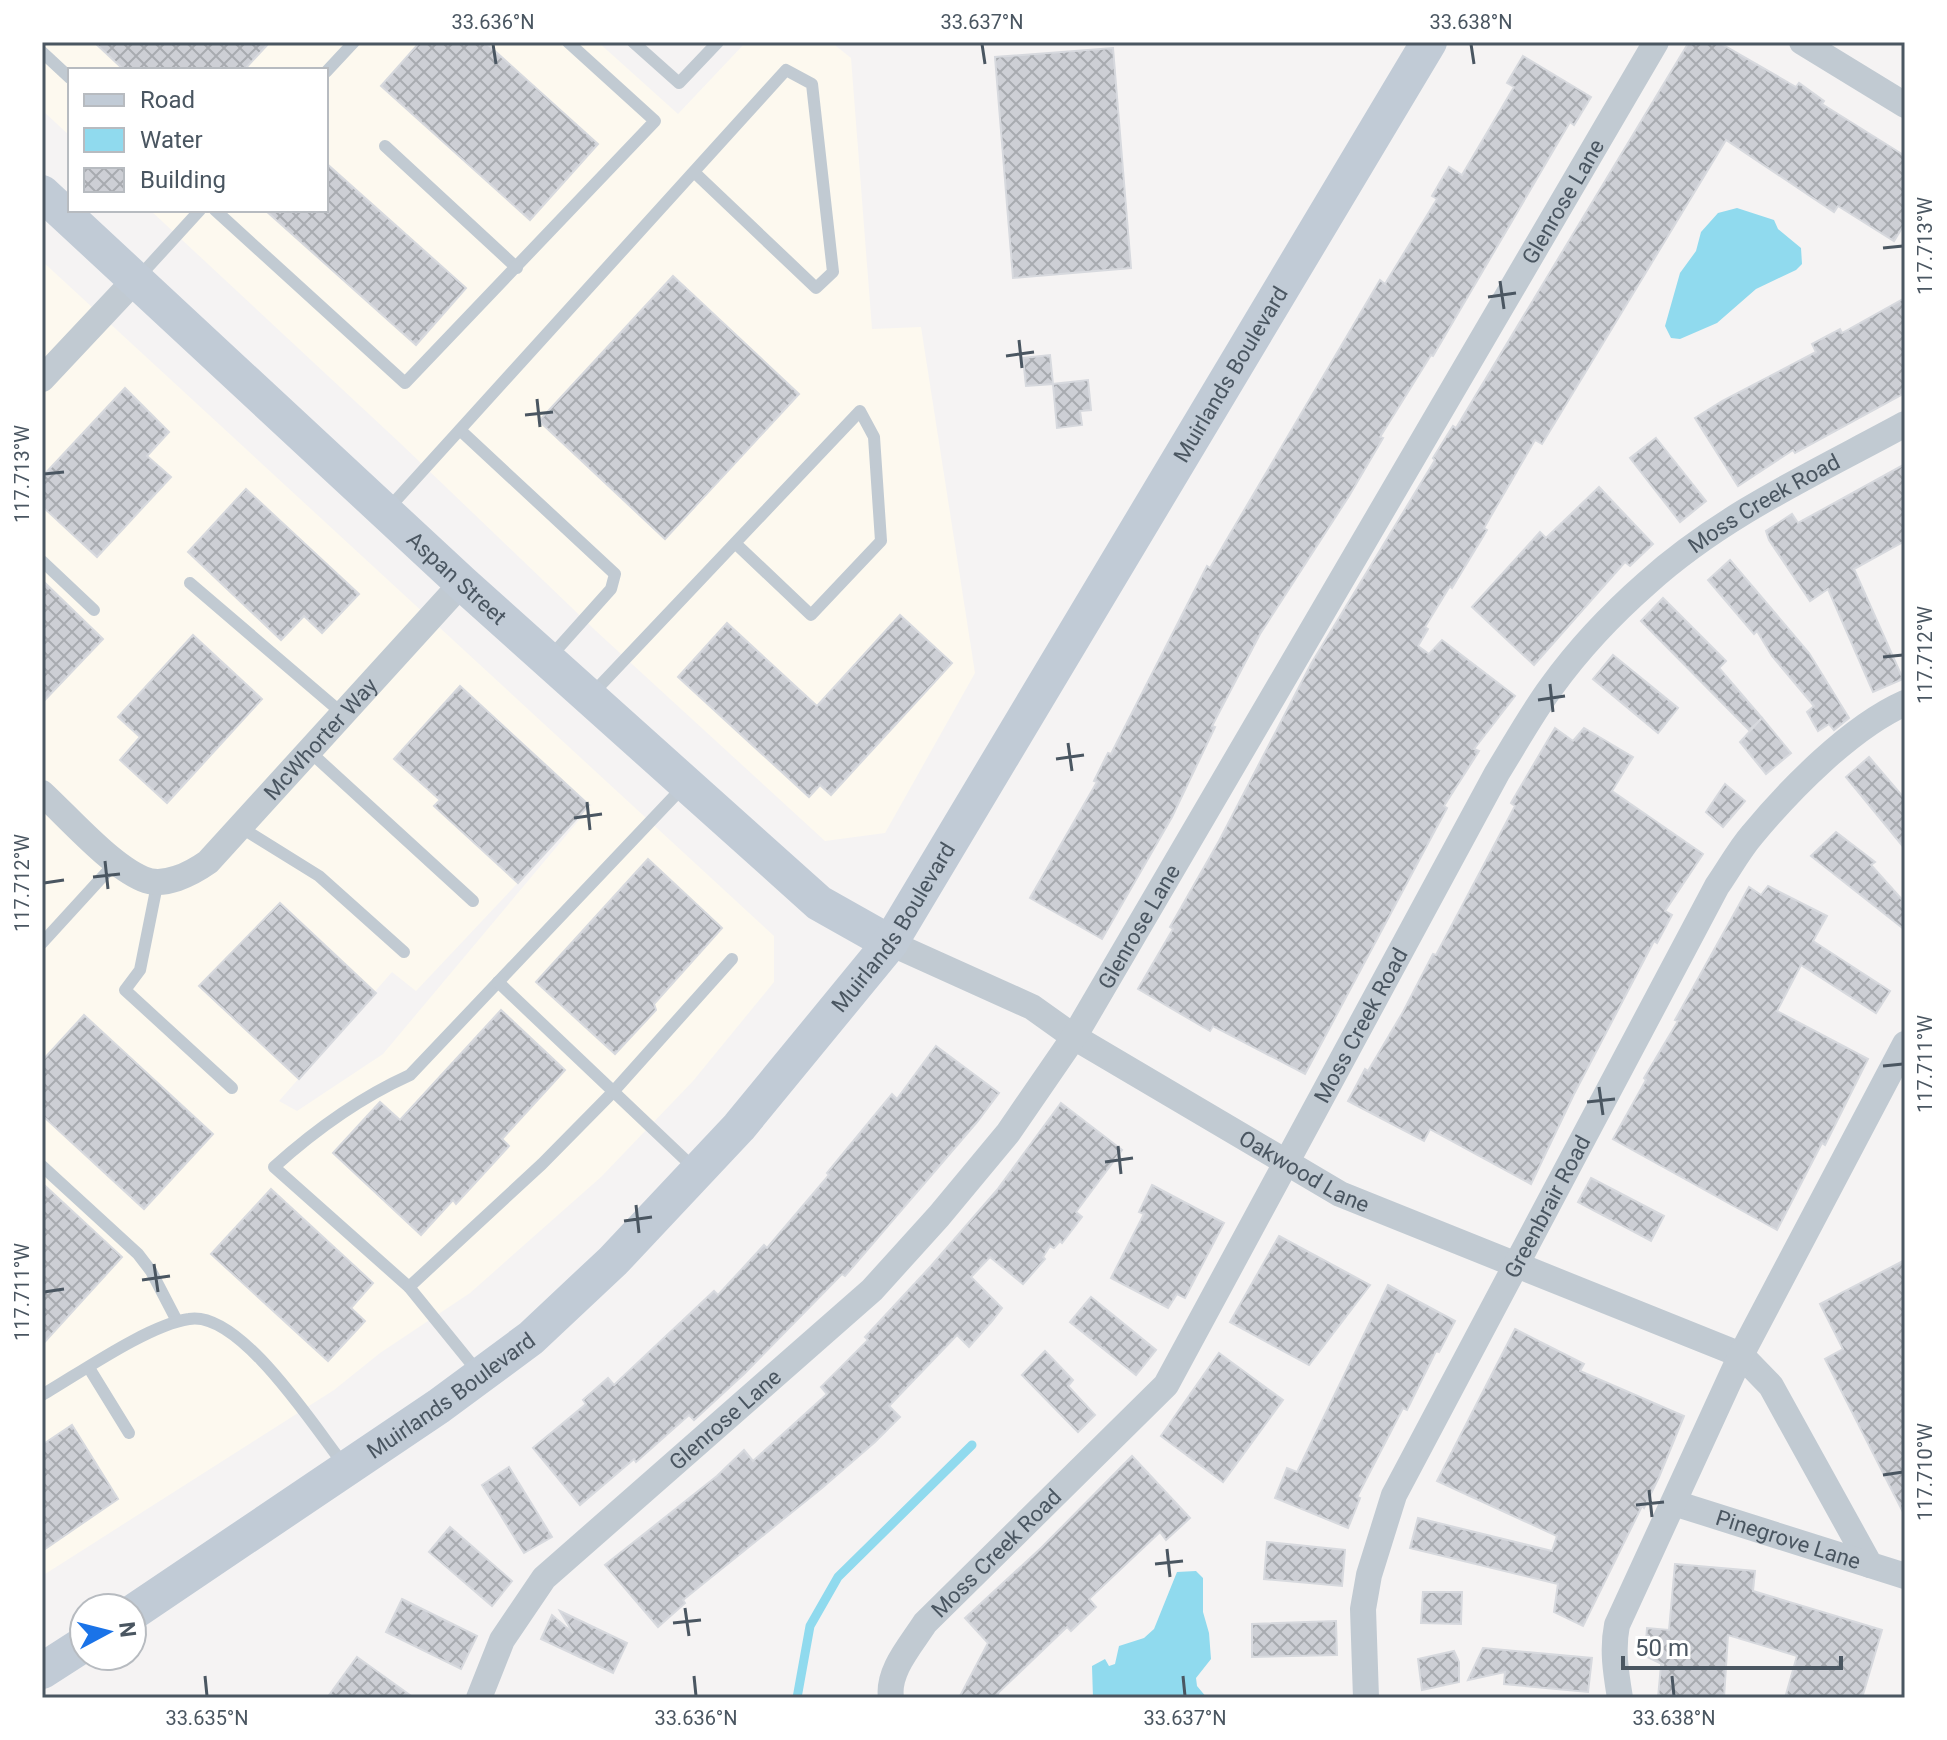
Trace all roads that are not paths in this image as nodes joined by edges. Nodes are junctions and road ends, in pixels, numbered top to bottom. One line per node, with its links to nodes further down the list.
1 (354, 42): 9 (lane)
2 (568, 42): 17 (lane)
3 (633, 42): 4 (lane)
4 (718, 42)
5 (1429, 42): 40 (main road, Muirlands Boulevard)
6 (1656, 42): 44 (street, Glenrose Lane)
7 (1802, 42): 11 (street)
8 (42, 52): 10 (lane)
9 (328, 70)
10 (68, 76)
11 (1905, 105)
12 (385, 146): 17 (lane)
13 (694, 172): 13 (lane); 21 (lane)
14 (42, 193): 18 (main road, Aspan Street)
15 (198, 212): 18 (lane)
16 (217, 212): 17 (lane)
17 (517, 268)
18 (136, 279): 19 (street); 22 (main road, Aspan Street)
19 (42, 379)
20 (1905, 424): 48 (street, Moss Creek Road)
21 (460, 430): 22 (lane); 28 (lane)
22 (386, 512): 26 (main road, Aspan Street)
23 (735, 543): 23 (lane); 29 (lane)
24 (42, 561): 27 (lane)
25 (190, 583): 31 (lane)
26 (462, 583): 28 (main road, Aspan Street); 31 (street, McWhorter Way)
27 (94, 610)
28 (548, 659): 29 (main road, Aspan Street)
29 (590, 696): 33 (main road, Aspan Street)
30 (1905, 703): 51 (street, Greenbrair Road)
31 (343, 714): 32 (street, McWhorter Way)
32 (309, 751): 35 (street, McWhorter Way); 38 (lane)
33 (686, 784): 40 (main road, Aspan Street); 43 (lane)
34 (42, 793): 36 (street)
35 (240, 827): 37 (street, McWhorter Way); 41 (lane)
36 (116, 862): 37 (street); 39 (lane)
37 (164, 880): 46 (lane)
38 (473, 901)
39 (42, 943)
40 (890, 943): 44 (street, Oakwood Lane); 50 (main road, Muirlands Boulevard)
41 (404, 952)
42 (732, 959): 47 (lane)
43 (498, 982): 47 (lane); 52 (lane)
44 (1074, 1037): 48 (street, Oakwood Lane); 66 (street, Glenrose Lane)
45 (1905, 1044): 54 (street)
46 (232, 1088)
47 (613, 1092): 50 (lane); 52 (lane)
48 (1284, 1162): 51 (street, Oakwood Lane); 67 (street, Moss Creek Road)
49 (42, 1166): 53 (lane)
50 (697, 1172): 56 (main road, Muirlands Boulevard)
51 (1515, 1265): 54 (street, Oakwood Lane); 68 (street, Greenbrair Road)
52 (409, 1287): 56 (lane)
53 (177, 1321): 55 (lane); 59 (lane)
54 (1741, 1355): 60 (street); 61 (street)
55 (89, 1368): 57 (lane); 58 (lane)
56 (480, 1375): 59 (main road, Muirlands Boulevard)
57 (42, 1395)
58 (129, 1433)
59 (346, 1468): 63 (main road, Muirlands Boulevard)
60 (1674, 1503): 61 (street, Pinegrove Lane); 69 (street)
61 (1870, 1565): 62 (street, Pinegrove Lane)
62 (1905, 1576)
63 (148, 1602)
64 (68, 1654): 65 (main road)
65 (42, 1671)
66 (479, 1698)
67 (891, 1698)
68 (1366, 1698)
69 (1620, 1698)

